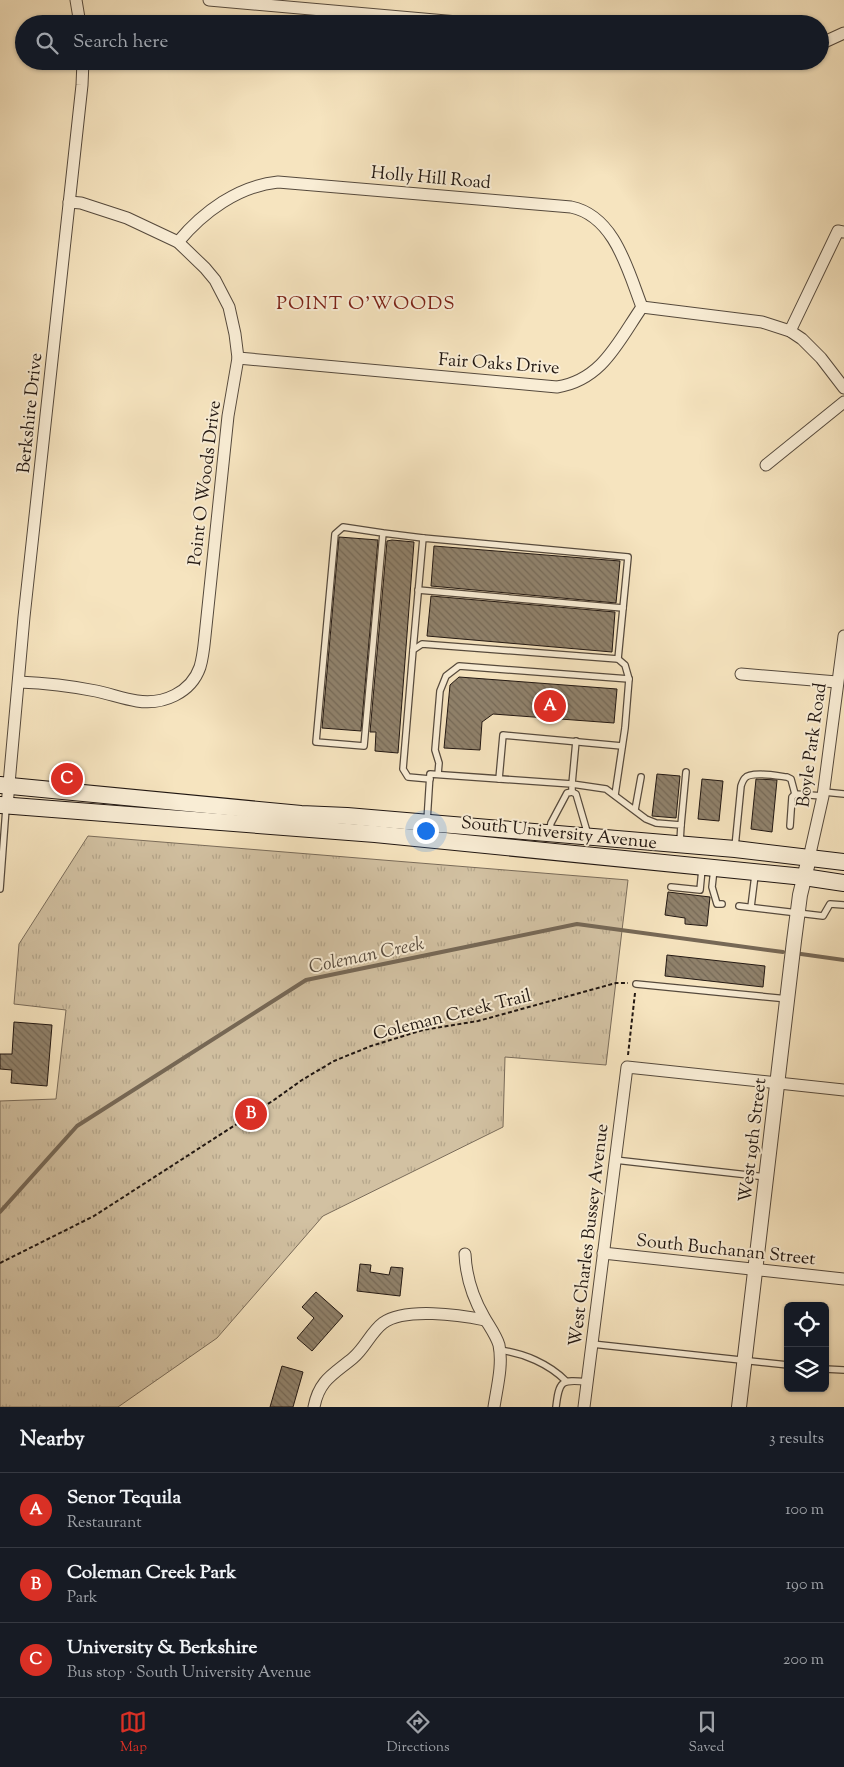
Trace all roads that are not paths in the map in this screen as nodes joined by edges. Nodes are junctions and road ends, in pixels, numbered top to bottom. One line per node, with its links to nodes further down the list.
1 (76, 0): 3 (street)
2 (209, 0): 4 (street)
3 (78, 15)
4 (378, 15)
5 (844, 33): 6 (street)
6 (829, 40)
7 (83, 70): 8 (street, Berkshire Drive)
8 (69, 202): 10 (street, Point O Woods Drive); 26 (street, Berkshire Drive)
9 (844, 232): 12 (street)
10 (178, 242): 11 (street, Holly Hill Road); 13 (street, Point O Woods Drive)
11 (642, 307): 12 (street); 13 (street, Fair Oaks Drive)
12 (790, 331): 14 (street)
13 (238, 358): 26 (street, Point O Woods Drive)
14 (844, 388)
15 (844, 402): 16 (street)
16 (766, 465)
17 (383, 533): 17 (lane); 18 (lane)
18 (423, 538): 19 (lane); 20 (lane)
19 (418, 590): 20 (lane); 22 (lane)
20 (622, 608): 23 (lane)
21 (844, 636): 27 (street, Boyle Park Road)
22 (414, 650): 23 (lane); 33 (lane)
23 (618, 659): 25 (lane)
24 (741, 674): 27 (street)
25 (629, 680): 29 (lane); 31 (lane)
26 (19, 682): 36 (street, Berkshire Drive)
27 (837, 682): 40 (street, Boyle Park Road)
28 (576, 741): 29 (lane); 34 (lane); 35 (lane)
29 (622, 746): 38 (lane)
30 (686, 772): 45 (lane)
31 (438, 774): 33 (lane); 34 (lane)
32 (641, 777): 43 (lane)
33 (430, 779): 44 (lane)
34 (499, 779): 35 (lane)
35 (572, 784): 37 (lane); 38 (lane)
36 (4, 785): 42 (street, Berkshire Drive); 44 (main road, South University Avenue)
37 (572, 792): 47 (lane); 48 (lane)
38 (615, 794): 43 (lane)
39 (795, 794): 40 (lane); 46 (lane); 50 (lane)
40 (823, 794): 41 (lane); 51 (street, Boyle Park Road)
41 (844, 794)
42 (3, 806): 53 (main road, South University Avenue); 58 (lane, Berkshire Drive)
43 (635, 810): 45 (lane)
44 (426, 823): 47 (main road, South University Avenue)
45 (682, 825): 49 (lane)
46 (790, 826)
47 (549, 834): 48 (main road, South University Avenue)
48 (589, 837): 49 (main road, South University Avenue)
49 (680, 844): 50 (main road, South University Avenue)
50 (735, 849): 51 (main road, South University Avenue)
51 (809, 858): 52 (main road, South University Avenue); 55 (street, West 19th Street)
52 (844, 862)
53 (708, 868): 54 (main road, South University Avenue); 57 (lane); 59 (lane)
54 (756, 872): 55 (main road, South University Avenue); 62 (lane)
55 (804, 877): 56 (main road, South University Avenue); 63 (street, West 19th Street)
56 (844, 883)
57 (671, 887)
58 (0, 889)
59 (722, 904)
60 (844, 905): 63 (lane)
61 (739, 906): 62 (lane)
62 (751, 908): 63 (lane)
63 (798, 913): 65 (street, West 19th Street)
64 (636, 984): 65 (lane)
65 (788, 999): 66 (street, West 19th Street)
66 (778, 1082): 67 (street); 68 (street, West Charles Bussey Avenue); 69 (street, West 19th Street)
67 (844, 1090)
68 (615, 1160): 69 (lane); 70 (street, West Charles Bussey Avenue)
69 (766, 1178): 72 (street, West 19th Street)
70 (603, 1253): 72 (street, South Buchanan Street); 75 (street, West Charles Bussey Avenue)
71 (465, 1254): 74 (street)
72 (755, 1271): 73 (street, South Buchanan Street); 77 (street, West 19th Street)
73 (844, 1279)
74 (485, 1320): 76 (street); 83 (street)
75 (592, 1344): 77 (lane); 82 (street, West Charles Bussey Avenue)
76 (499, 1350): 81 (lane); 84 (street)
77 (744, 1361): 78 (lane); 87 (street, West 19th Street)
78 (784, 1365)
79 (829, 1369): 80 (lane)
80 (844, 1370)
81 (566, 1381): 82 (lane); 85 (lane)
82 (587, 1382): 86 (street, West Charles Bussey Avenue)
83 (314, 1407)
84 (494, 1407)
85 (556, 1407)
86 (584, 1407)
87 (739, 1407)

